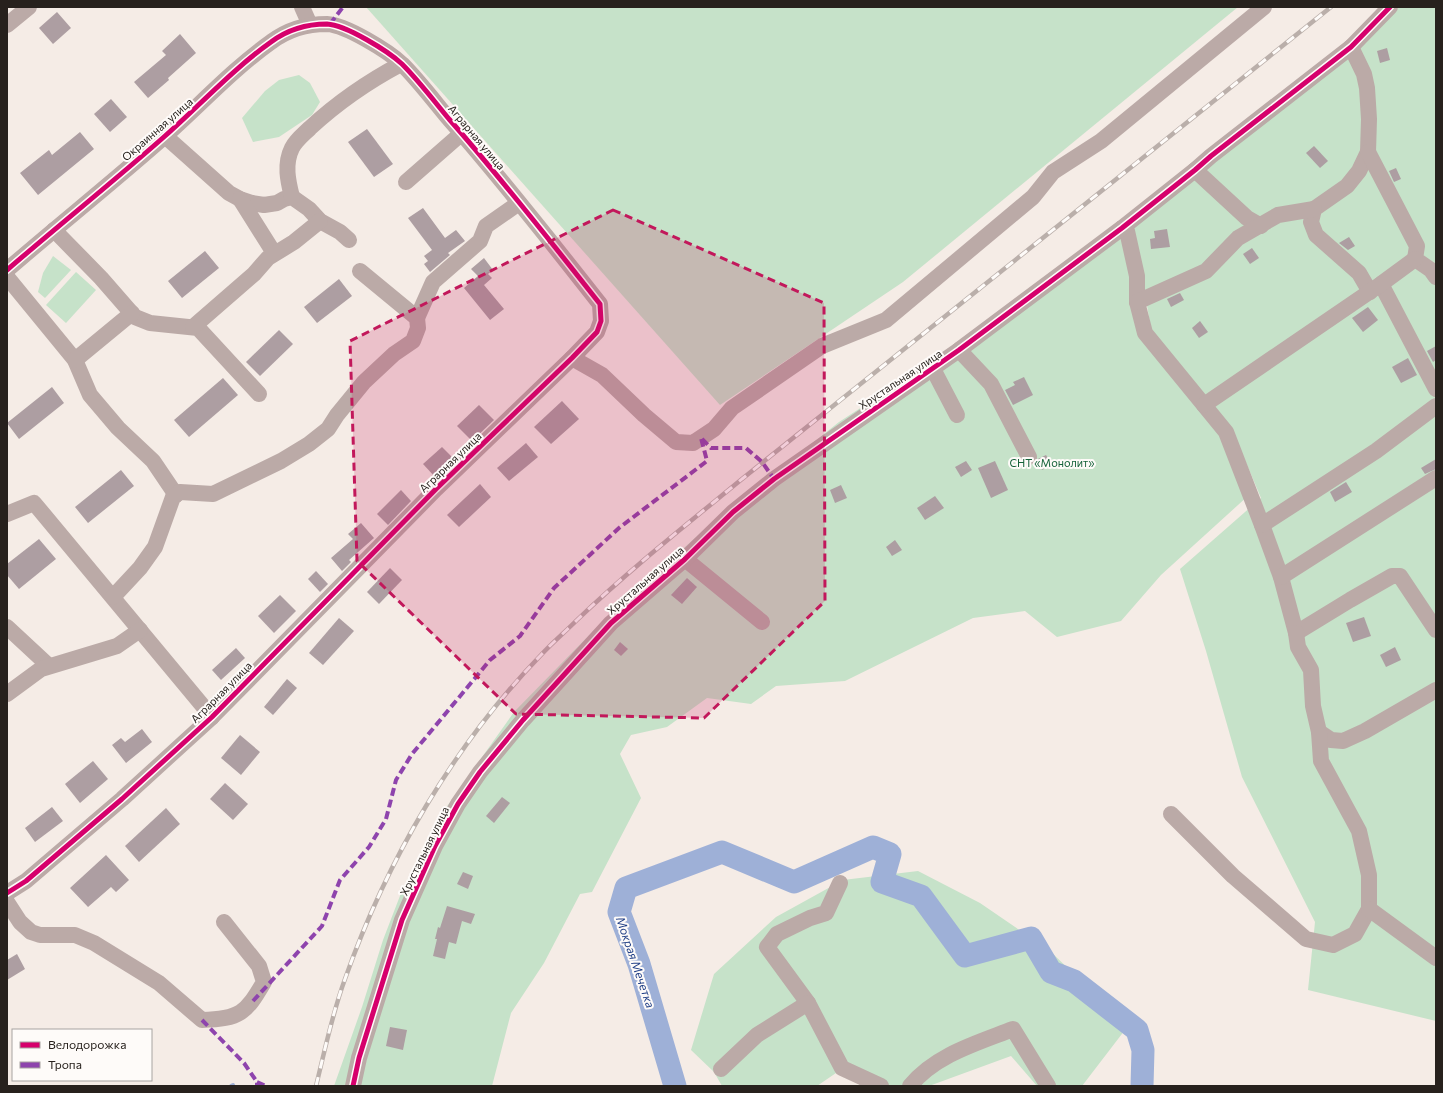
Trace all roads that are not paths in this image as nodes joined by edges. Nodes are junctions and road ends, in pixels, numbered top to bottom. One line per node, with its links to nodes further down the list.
1 (30, 7): 6 (street)
2 (302, 7): 7 (street)
3 (1264, 7): 36 (street)
4 (1390, 7): 8 (street, Хрустальная улица)
5 (330, 24): 7 (street, Окраинная улица); 9 (street, Аграрная улица)
6 (7, 25)
7 (310, 25): 11 (street, Окраинная улица)
8 (1351, 47): 12 (street); 13 (street, Хрустальная улица)
9 (401, 64): 10 (street, Аграрная улица); 15 (street)
10 (462, 133): 14 (street); 17 (street, Аграрная улица)
11 (165, 136): 16 (street); 22 (street, Окраинная улица)
12 (1368, 152): 18 (street); 25 (street)
13 (1195, 170): 20 (street); 21 (street, Хрустальная улица)
14 (406, 182)
15 (292, 197): 16 (street); 19 (street)
16 (240, 199): 24 (street)
17 (519, 202): 33 (street); 36 (street, Аграрная улица)
18 (1314, 210): 20 (street); 30 (street)
19 (320, 222): 23 (street); 24 (street)
20 (1261, 226): 31 (street)
21 (1122, 228): 31 (street); 35 (street, Хрустальная улица)
22 (54, 230): 26 (street, Окраинная улица); 32 (street)
23 (349, 240)
24 (274, 253): 34 (street)
25 (1415, 259): 29 (street); 30 (street)
26 (7, 270)
27 (360, 271): 33 (street)
28 (7, 277): 37 (street)
29 (1436, 278)
30 (1375, 288): 39 (street); 41 (street)
31 (1137, 302): 41 (street)
32 (132, 313): 34 (street); 37 (street)
33 (417, 318): 46 (street)
34 (193, 327): 40 (street)
35 (959, 350): 38 (street, Хрустальная улица); 44 (street)
36 (572, 358): 60 (street, Аграрная улица)
37 (76, 360): 46 (street)
38 (933, 369): 43 (street); 49 (street, Хрустальная улица)
39 (1436, 389)
40 (259, 394)
41 (1204, 405): 48 (street)
42 (1436, 406): 48 (street)
43 (957, 415)
44 (1029, 457)
45 (1436, 478): 50 (street)
46 (176, 495): 51 (street)
47 (7, 514): 51 (street)
48 (1262, 525): 50 (street)
49 (685, 559): 52 (street); 71 (street, Хрустальная улица)
50 (1281, 578): 56 (street)
51 (113, 597): 54 (street)
52 (762, 622)
53 (7, 627): 57 (street)
54 (140, 630): 57 (street); 60 (street)
55 (1436, 630): 56 (street)
56 (1296, 634): 61 (street)
57 (49, 666): 59 (street)
58 (1436, 690): 61 (street)
59 (7, 694)
60 (212, 717): 64 (street, Аграрная улица)
61 (1319, 732): 66 (street)
62 (1171, 814): 66 (street)
63 (840, 883): 69 (street)
64 (7, 893)
65 (7, 902): 67 (street)
66 (1369, 909): 68 (street)
67 (224, 922)
68 (1436, 958)
69 (808, 1003): 70 (street); 72 (street)
70 (721, 1068)
71 (353, 1086)
72 (881, 1086)
73 (910, 1086): 74 (street)
74 (1048, 1086)

